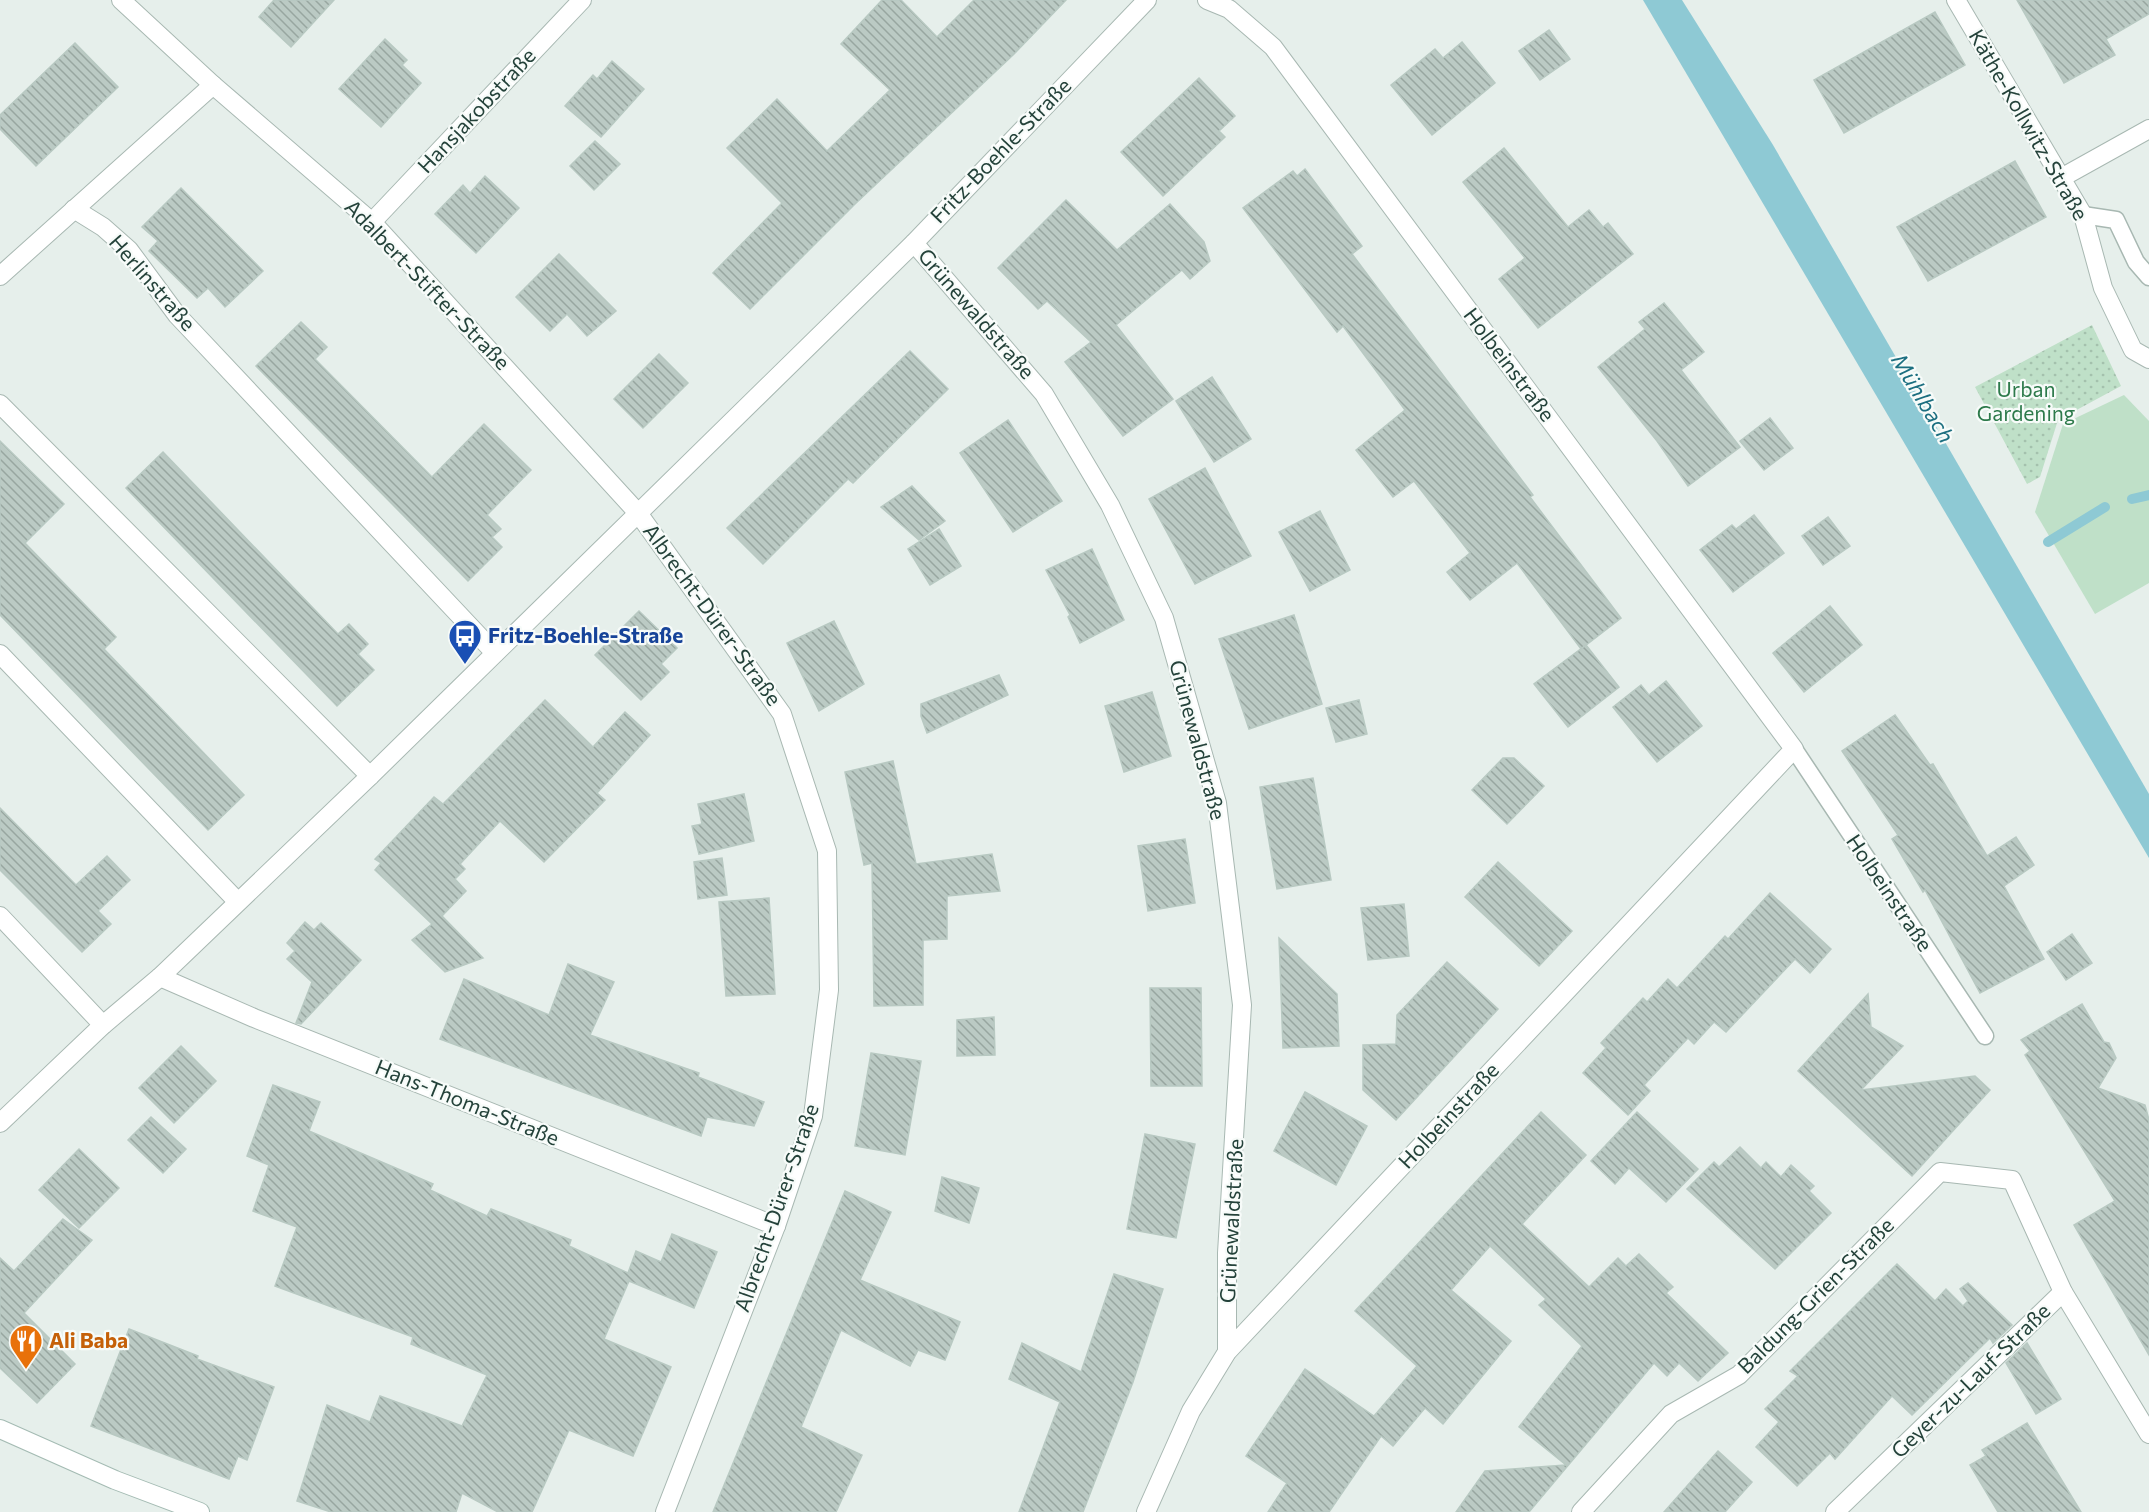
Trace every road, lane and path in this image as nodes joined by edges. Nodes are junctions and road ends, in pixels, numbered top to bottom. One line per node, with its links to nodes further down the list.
1 (121, 0): 6 (street, Adalbert-Stifter-Straße)
2 (582, 0): 11 (street, Hansjakobstraße)
3 (1147, 0): 12 (street, Fritz-Boehle-Straße)
4 (1208, 0): 20 (street, Holbeinstraße)
5 (1956, 0): 8 (street, Käthe-Kollwitz-Straße)
6 (213, 85): 9 (street); 11 (street, Adalbert-Stifter-Straße)
7 (2149, 129): 8 (street)
8 (2061, 178): 10 (street, Käthe-Kollwitz-Straße)
9 (74, 209): 13 (street); 18 (street, Herlinstraße)
10 (2083, 215): 14 (lane); 15 (street, Käthe-Kollwitz-Straße)
11 (372, 222): 17 (street, Adalbert-Stifter-Straße)
12 (914, 243): 17 (street, Fritz-Boehle-Straße); 31 (street, Grünewaldstraße)
13 (0, 276)
14 (2149, 277)
15 (2149, 359)
16 (0, 404): 21 (street)
17 (638, 513): 18 (street, Fritz-Boehle-Straße); 29 (street, Albrecht-Dürer-Straße)
18 (495, 653): 21 (street, Fritz-Boehle-Straße)
19 (0, 654): 22 (street)
20 (1794, 749): 26 (lane, Holbeinstraße); 31 (street, Holbeinstraße)
21 (370, 776): 22 (street, Fritz-Boehle-Straße)
22 (237, 901): 24 (street, Fritz-Boehle-Straße)
23 (0, 916): 25 (street)
24 (160, 976): 25 (street, Fritz-Boehle-Straße); 29 (street, Hans-Thoma-Straße)
25 (103, 1025): 27 (street, Fritz-Boehle-Straße)
26 (1984, 1036)
27 (0, 1123)
28 (2012, 1180): 30 (street, Geyer-zu-Lauf-Straße); 37 (street, Baldung-Grien-Straße)
29 (776, 1226): 35 (street, Albrecht-Dürer-Straße)
30 (2063, 1292): 33 (street, Geyer-zu-Lauf-Straße); 38 (street, Geyer-zu-Lauf-Straße)
31 (1227, 1352): 36 (street, Holbeinstraße)
32 (0, 1429): 34 (street)
33 (2149, 1434)
34 (200, 1512)
35 (665, 1512)
36 (1146, 1512)
37 (1581, 1512)
38 (1835, 1512)

